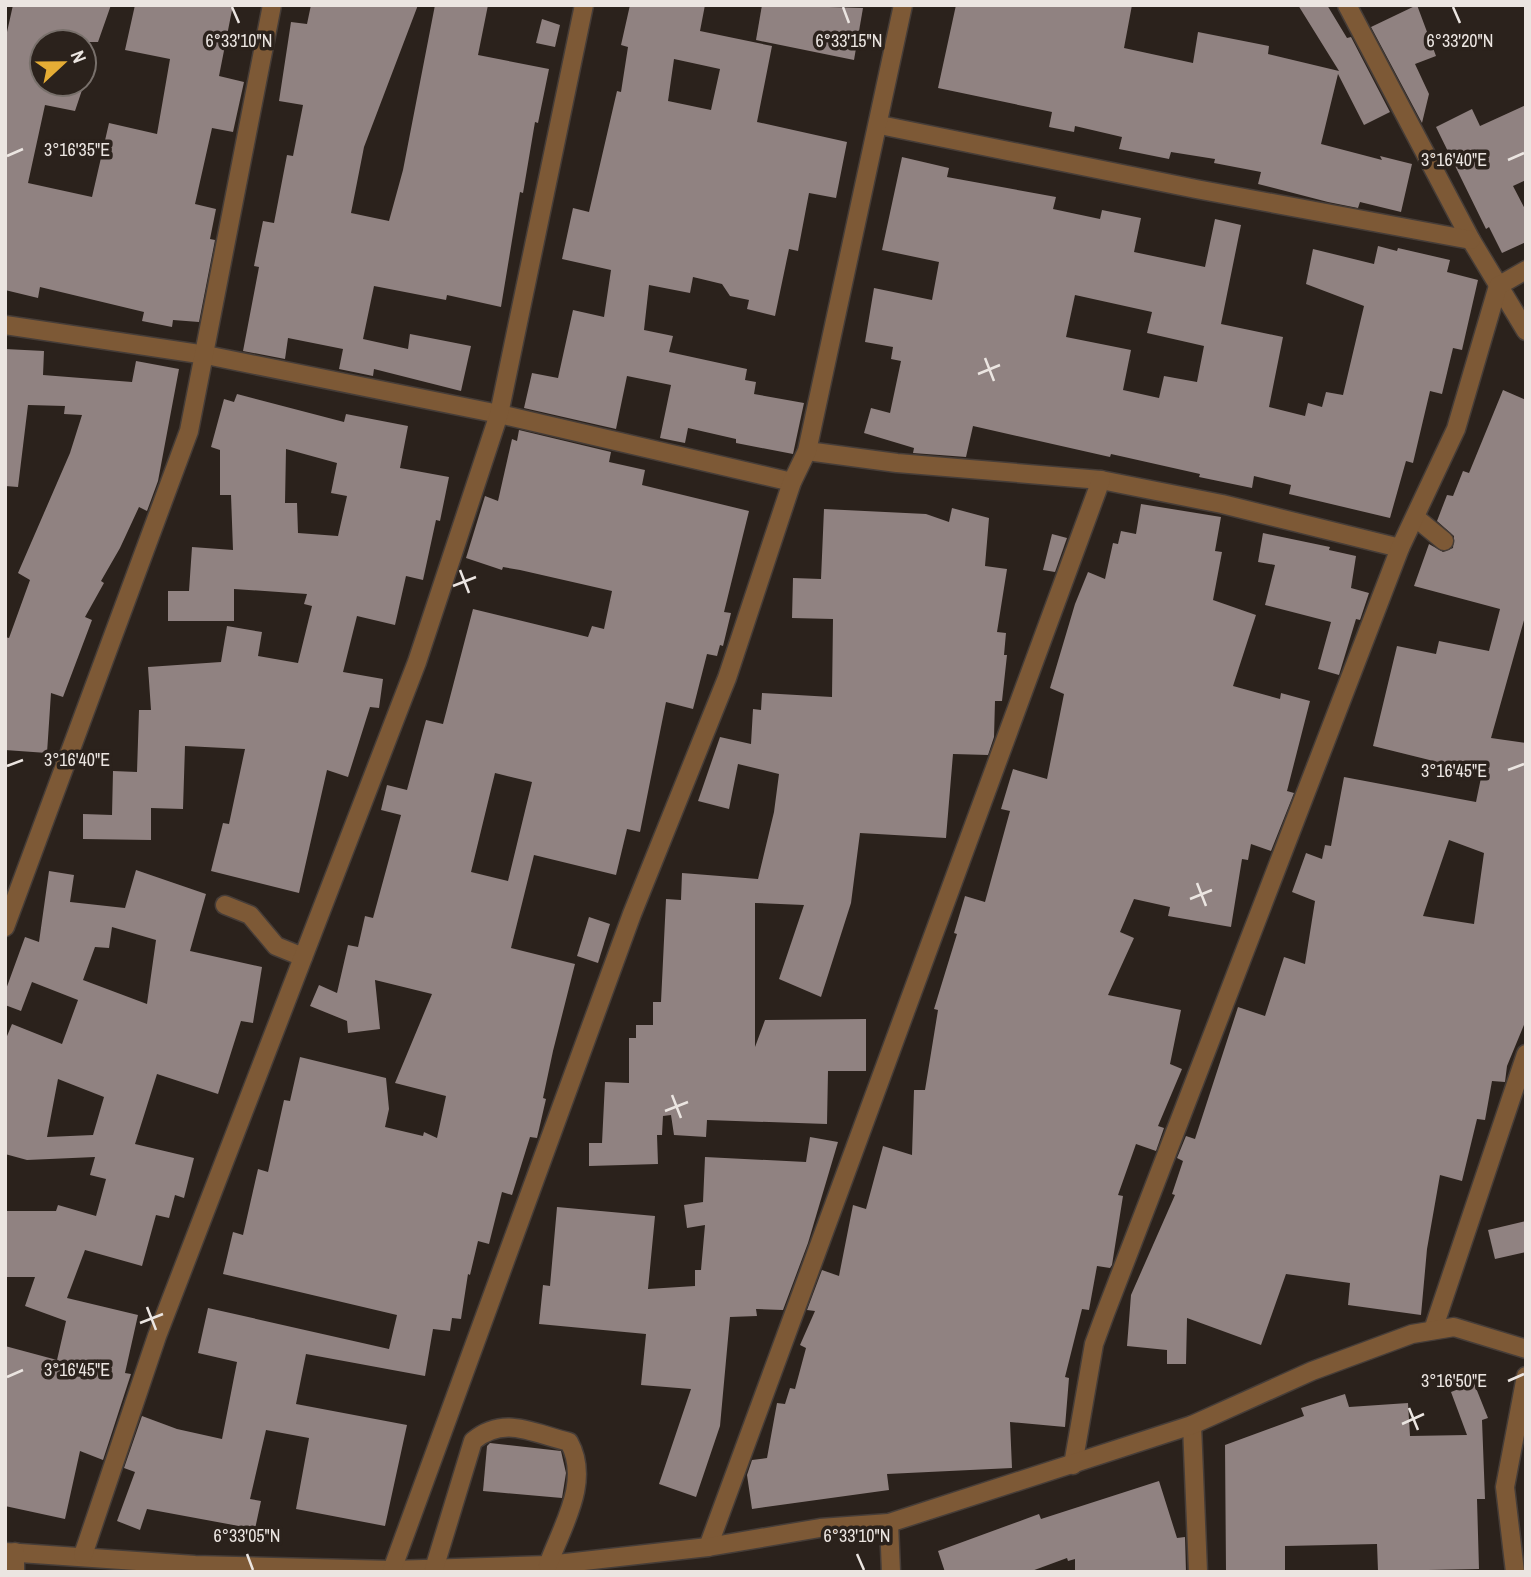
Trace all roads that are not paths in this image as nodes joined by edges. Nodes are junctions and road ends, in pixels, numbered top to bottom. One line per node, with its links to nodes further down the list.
1 (272, 5): 11 (street)
2 (583, 5): 12 (street)
3 (903, 5): 5 (street)
4 (1347, 5): 6 (street)
5 (880, 125): 6 (street); 13 (street)
6 (1471, 240): 8 (street)
7 (1526, 270): 8 (street)
8 (1498, 286): 10 (street); 16 (street)
9 (5, 325): 11 (street)
10 (1526, 331)
11 (206, 355): 12 (street); 20 (street)
12 (499, 414): 15 (street); 21 (street)
13 (807, 451): 14 (street); 15 (street)
14 (1101, 480): 18 (street); 29 (street)
15 (792, 482): 35 (street)
16 (1416, 518): 17 (street); 18 (street)
17 (1444, 541)
18 (1400, 548): 27 (street)
19 (225, 905): 21 (street)
20 (5, 927)
21 (303, 957): 31 (street)
22 (1526, 1054): 23 (street)
23 (1433, 1330): 24 (street); 26 (street)
24 (1526, 1349)
25 (1526, 1376): 39 (street)
26 (1192, 1425): 27 (street); 38 (street)
27 (1073, 1465): 28 (street)
28 (889, 1522): 29 (street); 37 (street)
29 (708, 1547): 32 (street)
30 (10, 1552): 31 (street); 36 (street)
31 (83, 1555): 33 (street)
32 (548, 1565): 34 (street); 34 (street)
33 (292, 1569): 35 (street)
34 (434, 1569): 35 (street)
35 (392, 1570)
36 (15, 1572)
37 (891, 1572)
38 (1198, 1572)
39 (1515, 1572)

